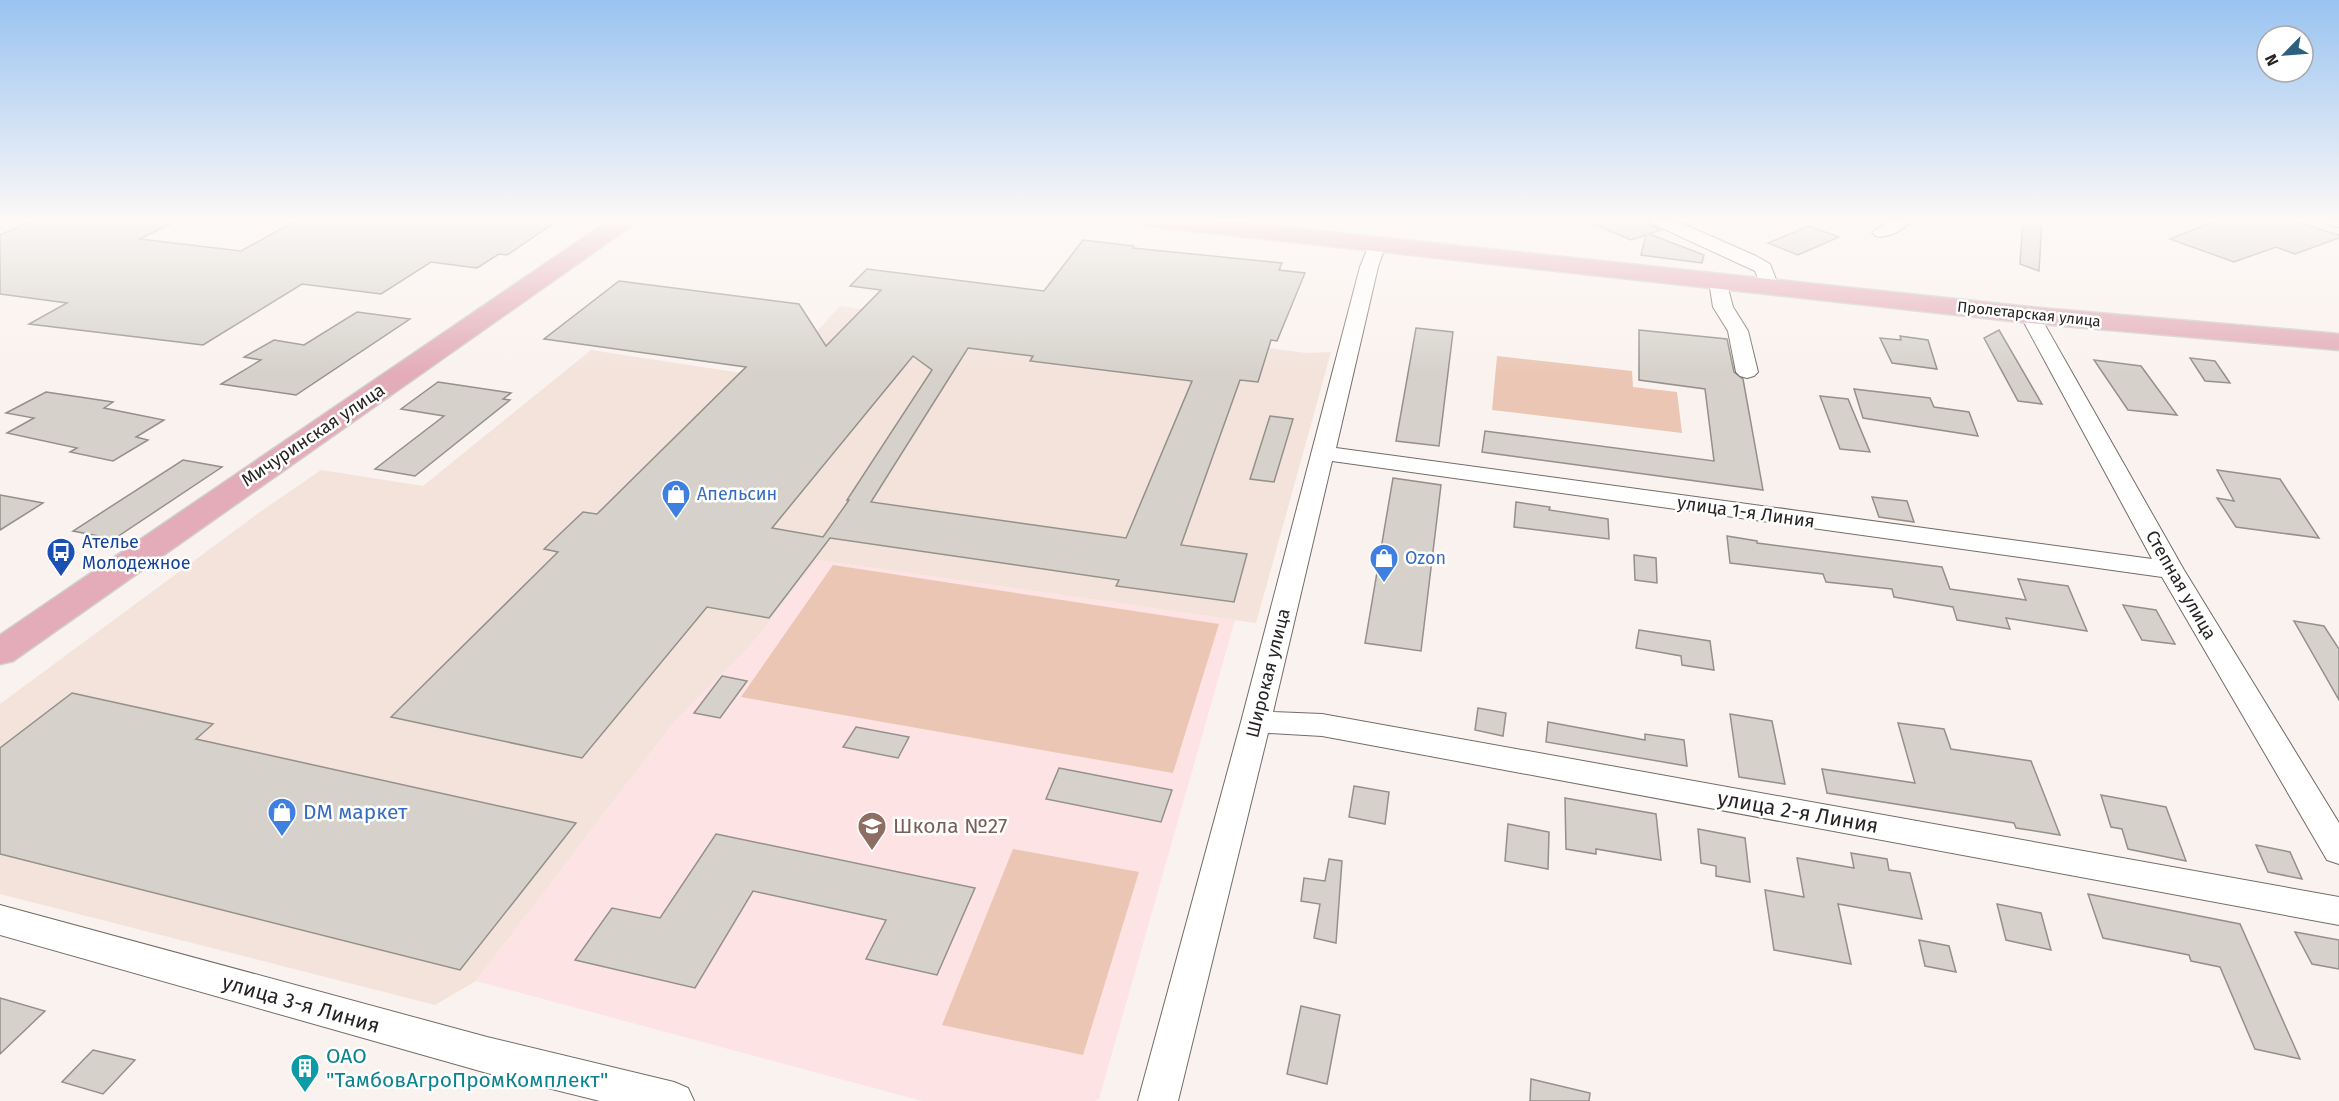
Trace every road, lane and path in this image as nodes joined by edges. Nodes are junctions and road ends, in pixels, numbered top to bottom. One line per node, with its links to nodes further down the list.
1 (552, 270): 12 (main road, Мичуринская улица)
2 (1368, 270): 10 (street, Широкая улица)
3 (1620, 270): 5 (main road, Пролетарская улица)
4 (1764, 270): 6 (street)
5 (1718, 281): 6 (main road, Пролетарская улица); 9 (street)
6 (1770, 287): 7 (main road, Пролетарская улица)
7 (2030, 315): 8 (main road, Пролетарская улица); 11 (street, Степная улица)
8 (2339, 342)
9 (1747, 372)
10 (1321, 453): 11 (street, улица 1-я Линия); 13 (street, Широкая улица)
11 (2171, 570): 14 (street, Степная улица)
12 (0, 652)
13 (1256, 722): 15 (street, улица 2-я Линия); 18 (street, Широкая улица)
14 (2339, 851)
15 (2339, 911)
16 (0, 920): 17 (street, улица 3-я Линия)
17 (674, 1101)
18 (1158, 1101)

